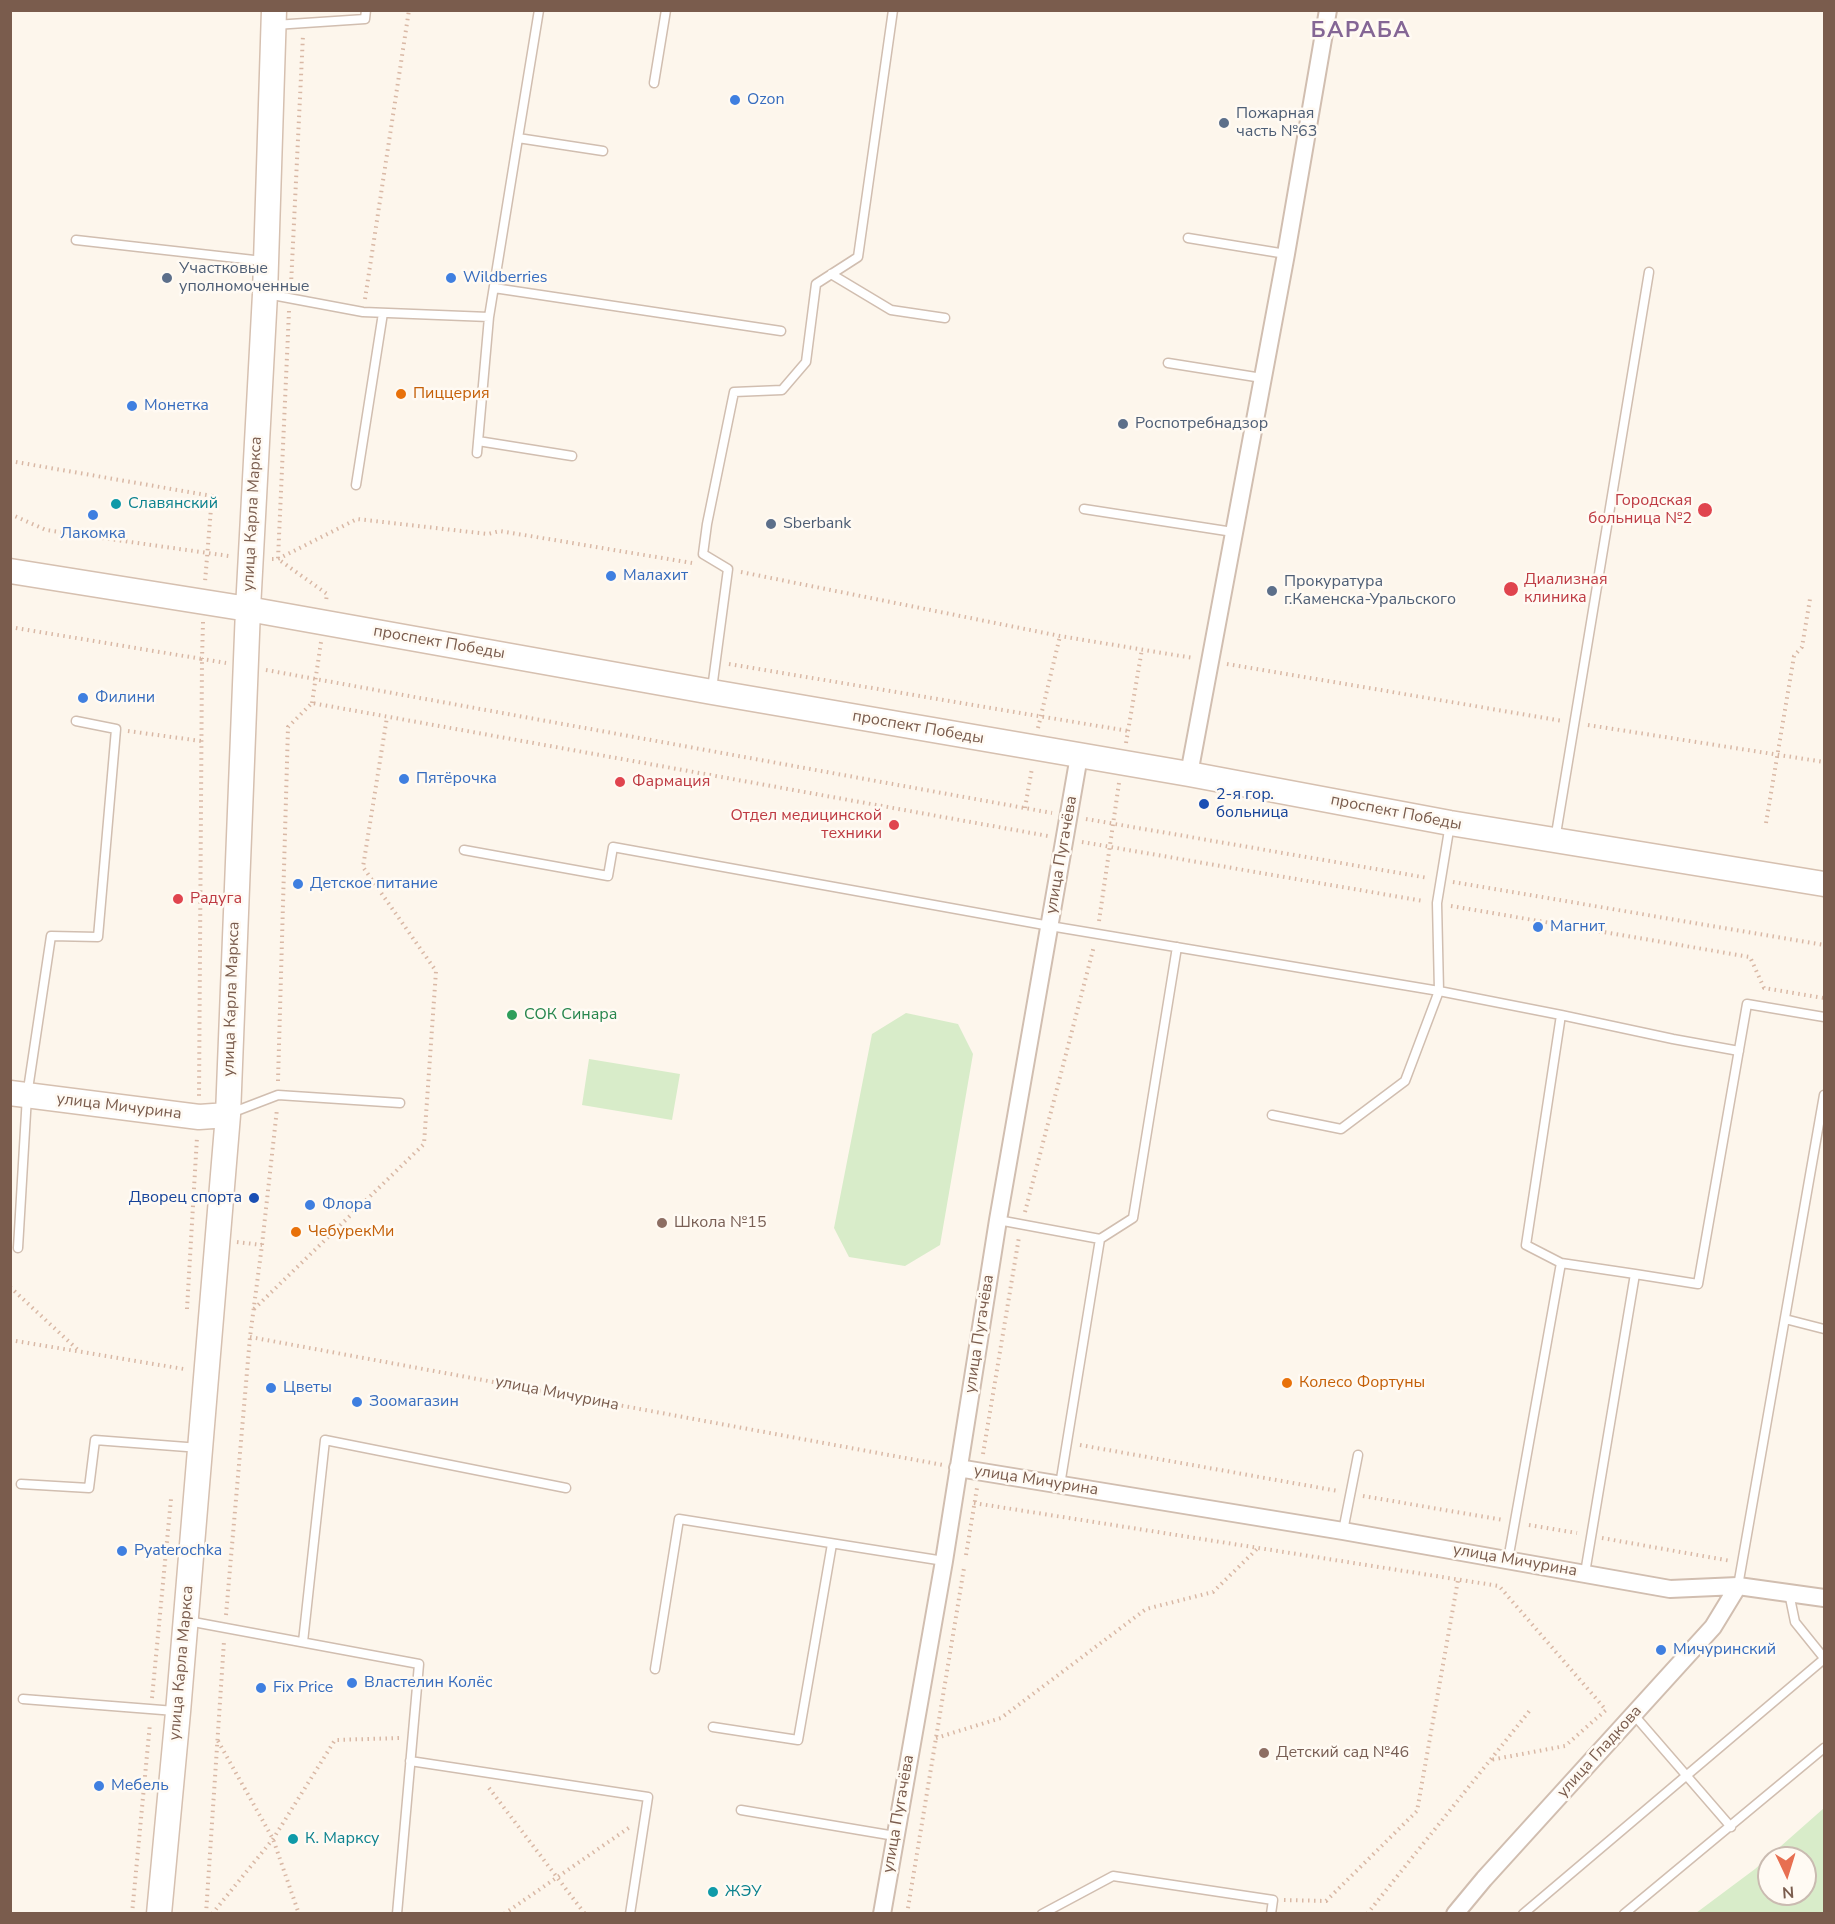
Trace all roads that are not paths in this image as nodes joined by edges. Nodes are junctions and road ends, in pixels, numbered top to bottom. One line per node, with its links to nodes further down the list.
1 (366, 10): 6 (lane)
2 (539, 10): 8 (lane)
3 (666, 10): 7 (lane)
4 (893, 10): 15 (lane)
5 (1328, 10): 12 (street)
6 (274, 18): 13 (street, улица Карла Маркса)
7 (654, 83)
8 (518, 138): 9 (lane); 16 (lane)
9 (603, 151)
10 (1188, 238): 12 (lane)
11 (76, 240): 13 (lane)
12 (1286, 254): 23 (street)
13 (267, 261): 17 (street, улица Карла Маркса)
14 (1649, 272): 37 (lane)
15 (831, 274): 20 (lane); 32 (lane)
16 (494, 288): 19 (lane); 21 (lane)
17 (265, 294): 18 (lane); 31 (street, улица Карла Маркса)
18 (383, 313): 19 (lane); 27 (lane)
19 (489, 317): 24 (lane)
20 (945, 318)
21 (782, 331)
22 (1168, 363): 23 (lane)
23 (1262, 378): 29 (street)
24 (478, 441): 25 (lane); 26 (lane)
25 (477, 453)
26 (572, 456)
27 (356, 485)
28 (1084, 508): 29 (lane)
29 (1233, 532): 35 (street)
30 (10, 571): 31 (street, проспект Победы)
31 (248, 609): 32 (street, проспект Победы); 49 (street, улица Карла Маркса)
32 (712, 692): 34 (street, проспект Победы)
33 (76, 721): 46 (lane)
34 (1079, 756): 35 (street, проспект Победы); 40 (street, улица Пугачёва)
35 (1189, 774): 36 (street, проспект Победы)
36 (1450, 823): 37 (street, проспект Победы); 42 (lane)
37 (1555, 840): 39 (street, проспект Победы)
38 (464, 850): 40 (lane)
39 (1824, 884)
40 (1050, 926): 41 (lane); 51 (street, улица Пугачёва)
41 (1177, 947): 42 (lane); 52 (lane)
42 (1439, 991): 43 (lane); 50 (lane)
43 (1561, 1015): 45 (lane); 54 (lane)
44 (1824, 1017): 45 (lane)
45 (1739, 1051): 55 (lane)
46 (19, 1094): 49 (street, улица Мичурина); 53 (lane)
47 (1824, 1095): 56 (lane)
48 (400, 1102): 49 (lane)
49 (228, 1115): 58 (street, улица Карла Маркса)
50 (1272, 1115)
51 (998, 1220): 52 (lane); 60 (street, улица Пугачёва)
52 (1100, 1239): 62 (lane)
53 (18, 1248)
54 (1561, 1263): 55 (lane); 66 (lane)
55 (1635, 1274): 68 (lane)
56 (1785, 1319): 57 (lane); 69 (lane)
57 (1824, 1329)
58 (200, 1448): 61 (lane); 72 (street, улица Карла Маркса)
59 (1358, 1455): 64 (lane)
60 (958, 1468): 62 (street, улица Мичурина); 67 (street, улица Пугачёва)
61 (21, 1484)
62 (1060, 1485): 64 (street, улица Мичурина)
63 (566, 1488): 73 (lane)
64 (1343, 1531): 66 (street, улица Мичурина)
65 (832, 1544): 67 (lane); 75 (lane); 79 (lane)
66 (1508, 1560): 68 (street, улица Мичурина)
67 (944, 1561): 85 (street, улица Пугачёва)
68 (1585, 1573): 69 (street, улица Мичурина)
69 (1738, 1586): 70 (street, улица Мичурина); 78 (street, улица Гладкова)
70 (1789, 1593): 71 (street, улица Мичурина); 74 (lane)
71 (1824, 1598)
72 (186, 1620): 73 (lane); 77 (street, улица Карла Маркса)
73 (303, 1642): 81 (lane)
74 (1824, 1658): 82 (lane)
75 (655, 1669)
76 (23, 1699): 77 (lane)
77 (178, 1712): 87 (street, улица Карла Маркса)
78 (1634, 1715): 82 (lane); 86 (street, улица Гладкова)
79 (713, 1727)
80 (1824, 1748): 84 (lane)
81 (410, 1761): 88 (lane); 89 (lane)
82 (1688, 1775): 84 (lane); 93 (lane)
83 (741, 1810): 85 (lane)
84 (1731, 1827): 94 (lane)
85 (895, 1836): 90 (street, улица Пугачёва)
86 (1461, 1913)
87 (159, 1914)
88 (397, 1914)
89 (630, 1914)
90 (882, 1914)
91 (1042, 1914): 92 (lane)
92 (1271, 1914)
93 (1524, 1914)
94 (1624, 1914)

